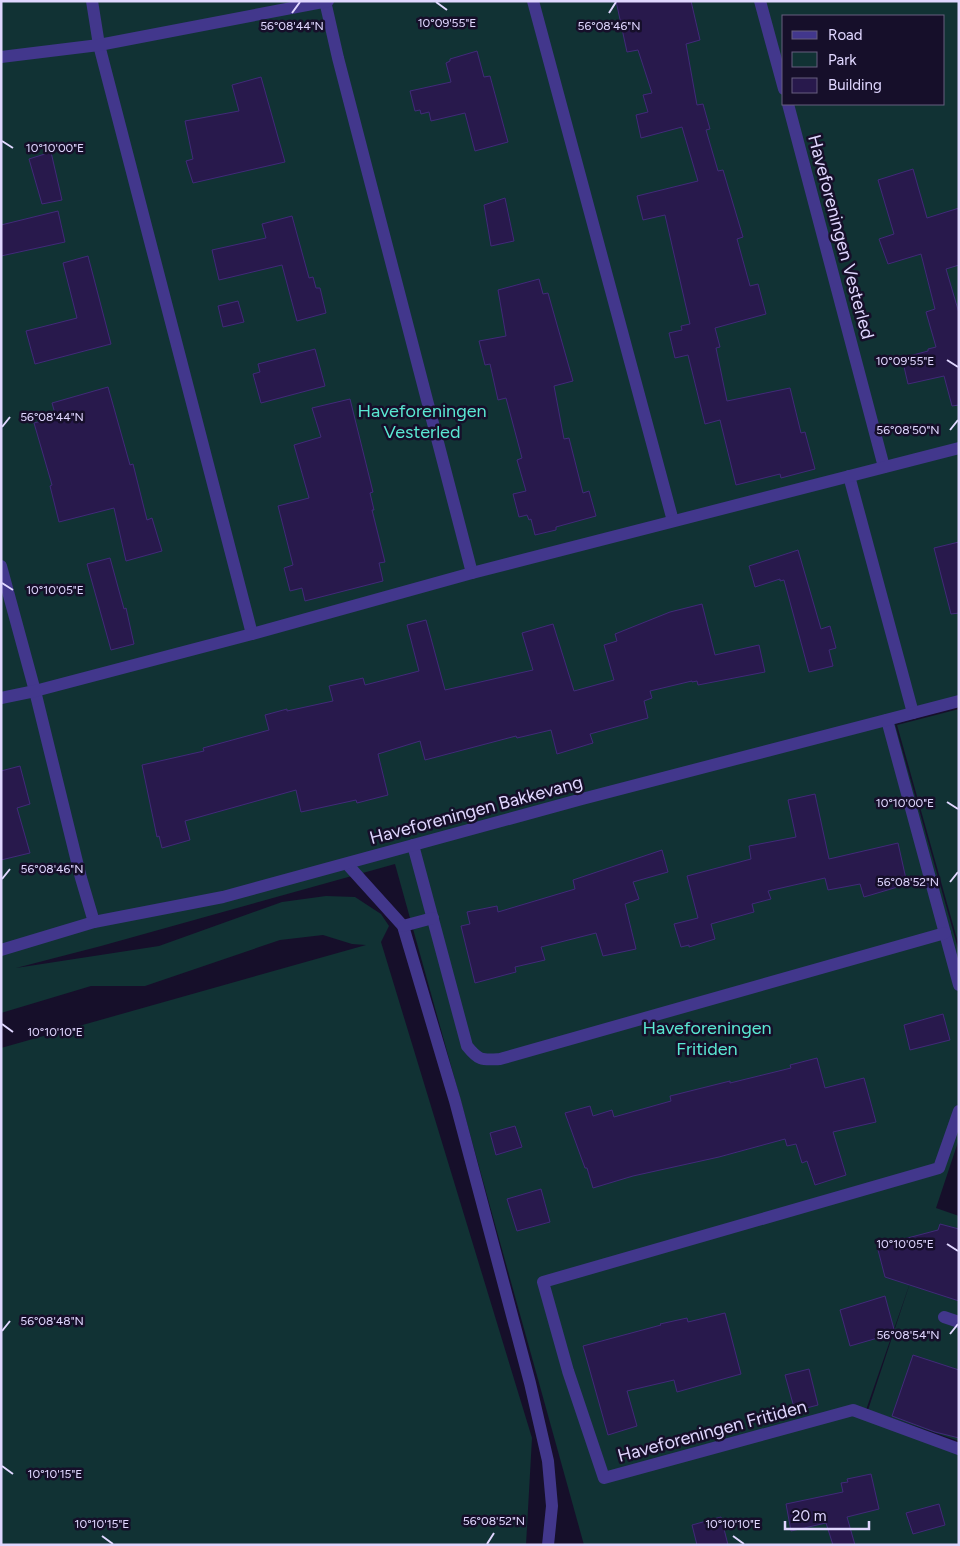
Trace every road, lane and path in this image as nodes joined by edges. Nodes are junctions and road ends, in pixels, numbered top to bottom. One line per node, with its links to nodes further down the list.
1 (92, 1): 5 (lane)
2 (326, 1): 5 (lane); 14 (lane)
3 (533, 1): 12 (lane)
4 (760, 1): 7 (lane)
5 (99, 45): 6 (lane); 15 (lane)
6 (1, 57)
7 (782, 82)
8 (788, 105): 10 (lane, Haveforeningen Vesterled)
9 (959, 448): 10 (lane)
10 (884, 467): 11 (lane)
11 (849, 476): 12 (lane); 19 (lane)
12 (672, 521): 14 (lane)
13 (1, 566): 16 (lane)
14 (472, 573): 15 (lane)
15 (252, 634): 16 (lane)
16 (34, 691): 17 (lane); 24 (lane)
17 (1, 698)
18 (959, 701): 19 (lane, Haveforeningen Bakkevang)
19 (913, 713): 20 (lane, Haveforeningen Bakkevang)
20 (887, 720): 21 (lane, Haveforeningen Bakkevang); 26 (lane)
21 (413, 845): 22 (lane, Haveforeningen Bakkevang); 23 (lane)
22 (348, 864): 24 (lane, Haveforeningen Bakkevang); 25 (lane)
23 (432, 918): 25 (lane); 26 (lane)
24 (94, 922): 27 (lane, Haveforeningen Bakkevang)
25 (403, 926): 33 (lane)
26 (944, 933): 28 (lane)
27 (1, 950)
28 (959, 984)
29 (959, 1111): 32 (lane, Haveforeningen Fritiden)
30 (944, 1317): 31 (lane)
31 (959, 1322)
32 (959, 1449)
33 (550, 1544)

